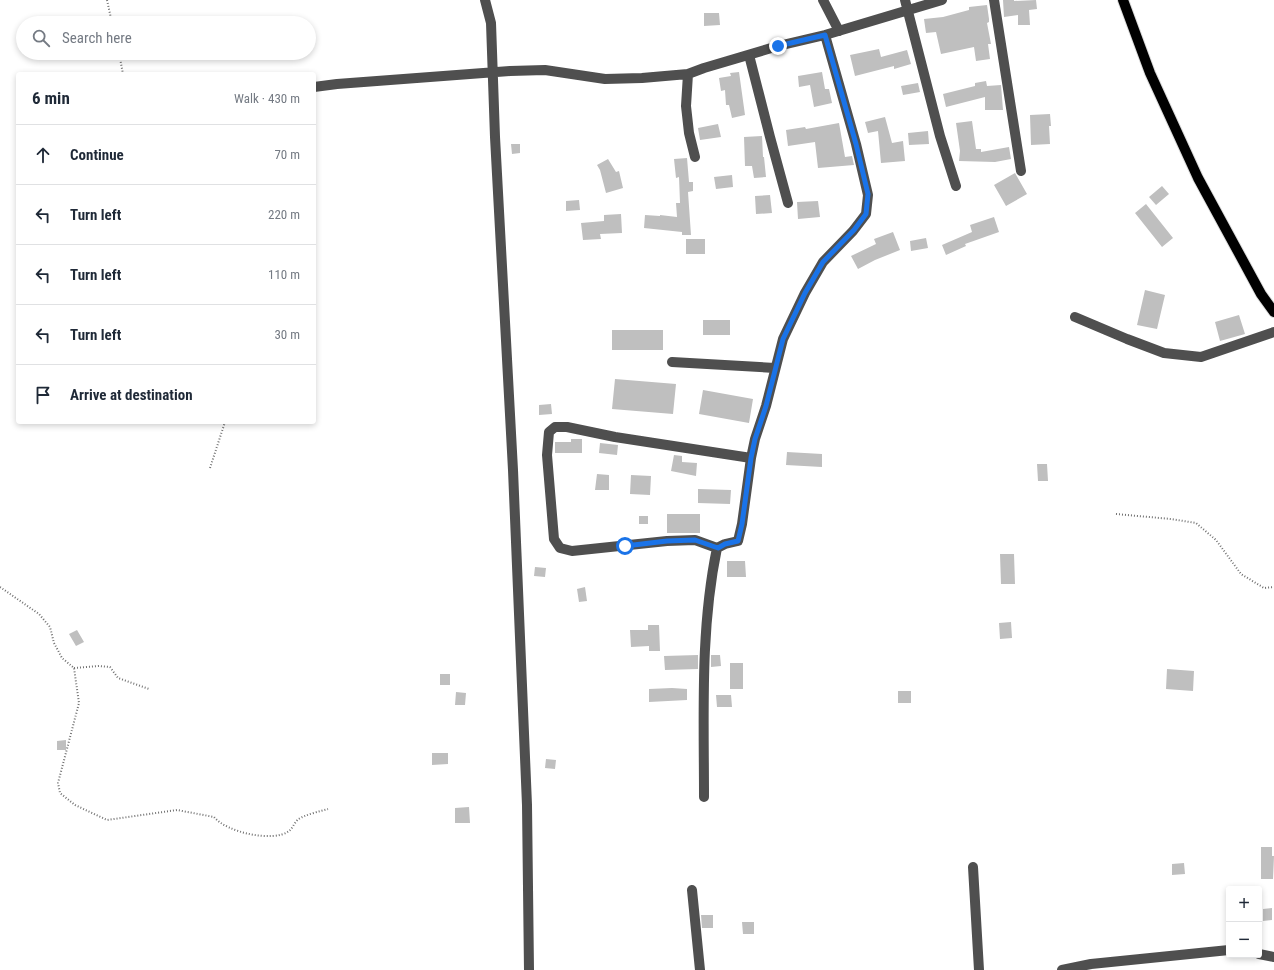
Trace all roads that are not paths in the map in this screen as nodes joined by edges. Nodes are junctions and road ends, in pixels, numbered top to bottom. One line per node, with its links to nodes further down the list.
1 (485, 0): 11 (street)
2 (823, 0): 8 (street)
3 (905, 0): 7 (street)
4 (942, 0): 7 (street)
5 (994, 0): 15 (street)
6 (1123, 0): 18 (main road)
7 (908, 11): 8 (street); 16 (street)
8 (839, 31): 9 (street)
9 (825, 35): 10 (street); 22 (street)
10 (749, 55): 12 (street); 17 (street)
11 (492, 72): 12 (street); 13 (street); 31 (street)
12 (688, 74): 14 (street)
13 (316, 87)
14 (695, 158)
15 (1021, 171)
16 (956, 186)
17 (788, 203)
18 (1274, 312)
19 (1075, 317): 20 (street)
20 (1274, 332)
21 (672, 362): 22 (street)
22 (776, 368): 23 (street)
23 (751, 458): 24 (street); 24 (street)
24 (718, 548): 25 (street)
25 (704, 796)
26 (973, 867): 33 (street)
27 (692, 890): 32 (street)
28 (1226, 950): 34 (street)
29 (1262, 955): 30 (street)
30 (1274, 957)
31 (529, 970)
32 (700, 970)
33 (979, 970)
34 (1062, 970)

